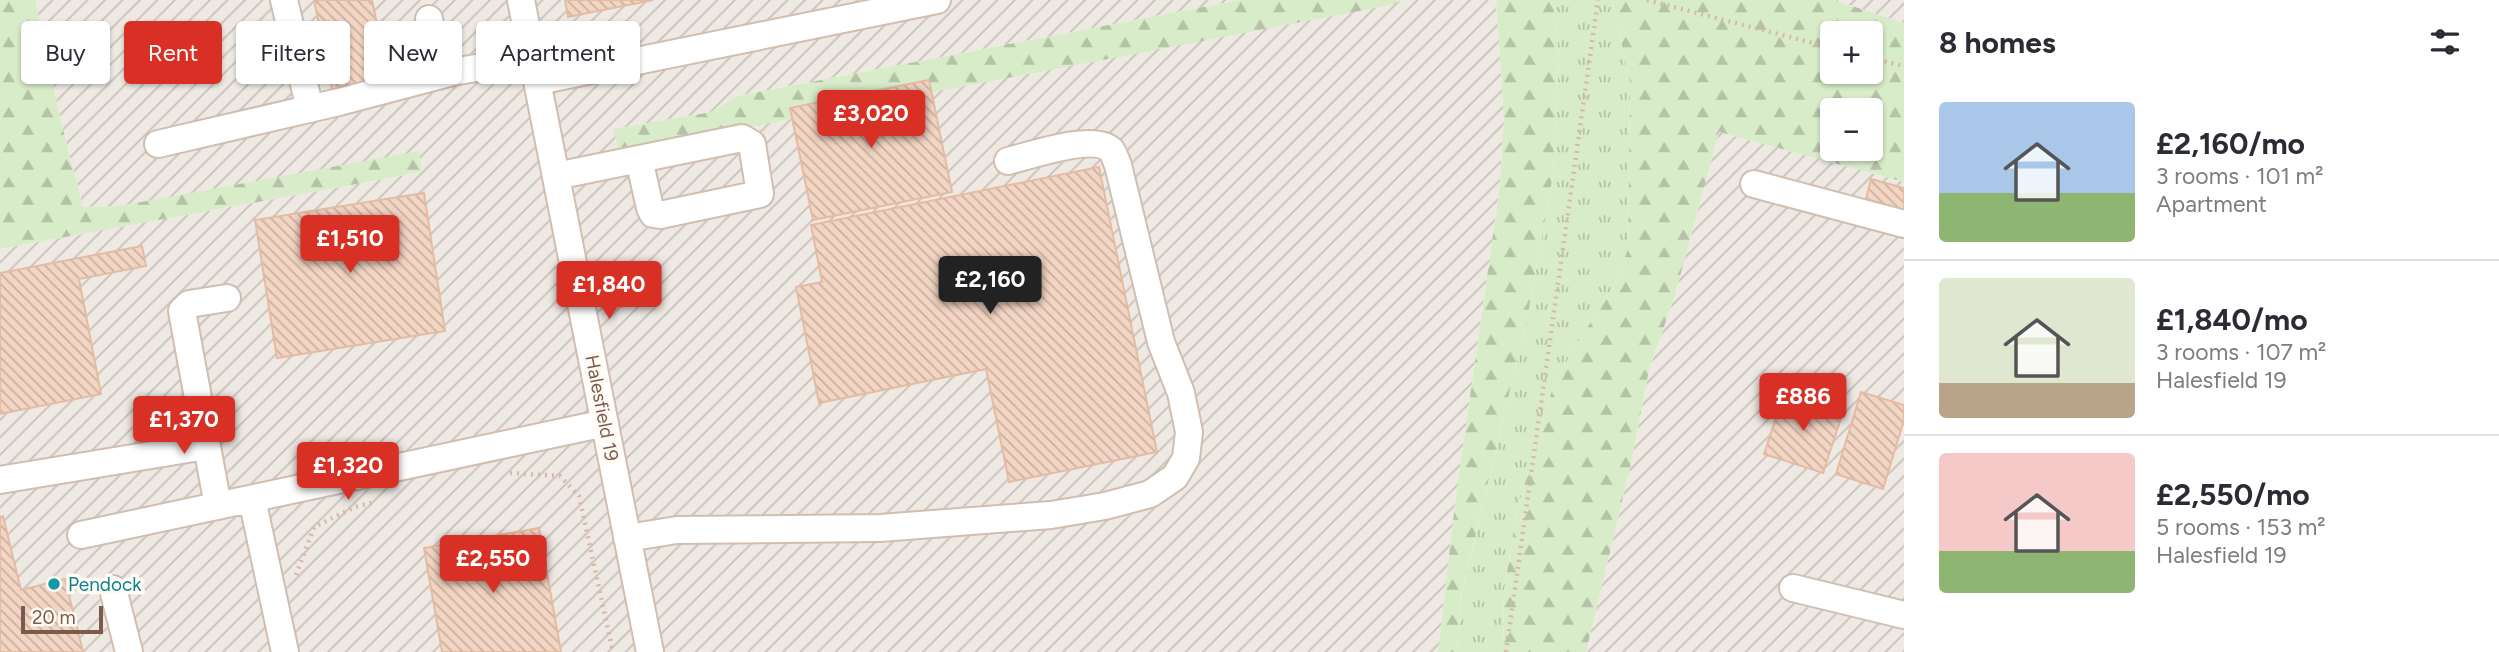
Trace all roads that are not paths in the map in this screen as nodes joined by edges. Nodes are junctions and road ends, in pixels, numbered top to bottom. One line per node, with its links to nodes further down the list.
1 (284, 0): 8 (street)
2 (521, 0): 4 (street, Halesfield 19)
3 (937, 0): 5 (street)
4 (525, 21)
5 (640, 51)
6 (405, 84): 8 (street)
7 (538, 84): 12 (street, Halesfield 19)
8 (310, 109): 9 (street)
9 (158, 144)
10 (639, 159): 10 (street); 12 (street)
11 (1008, 161): 22 (street)
12 (556, 176): 16 (street, Halesfield 19)
13 (1754, 184): 14 (street)
14 (1904, 224)
15 (227, 298): 17 (street)
16 (605, 423): 19 (street); 22 (street, Halesfield 19)
17 (206, 446): 18 (street); 20 (street)
18 (0, 480)
19 (252, 499): 20 (street); 27 (street)
20 (218, 506): 21 (street)
21 (81, 535)
22 (627, 538): 28 (street, Halesfield 19)
23 (1793, 588): 25 (street)
24 (113, 589): 26 (street)
25 (1904, 615)
26 (129, 652)
27 (285, 652)
28 (650, 652)

